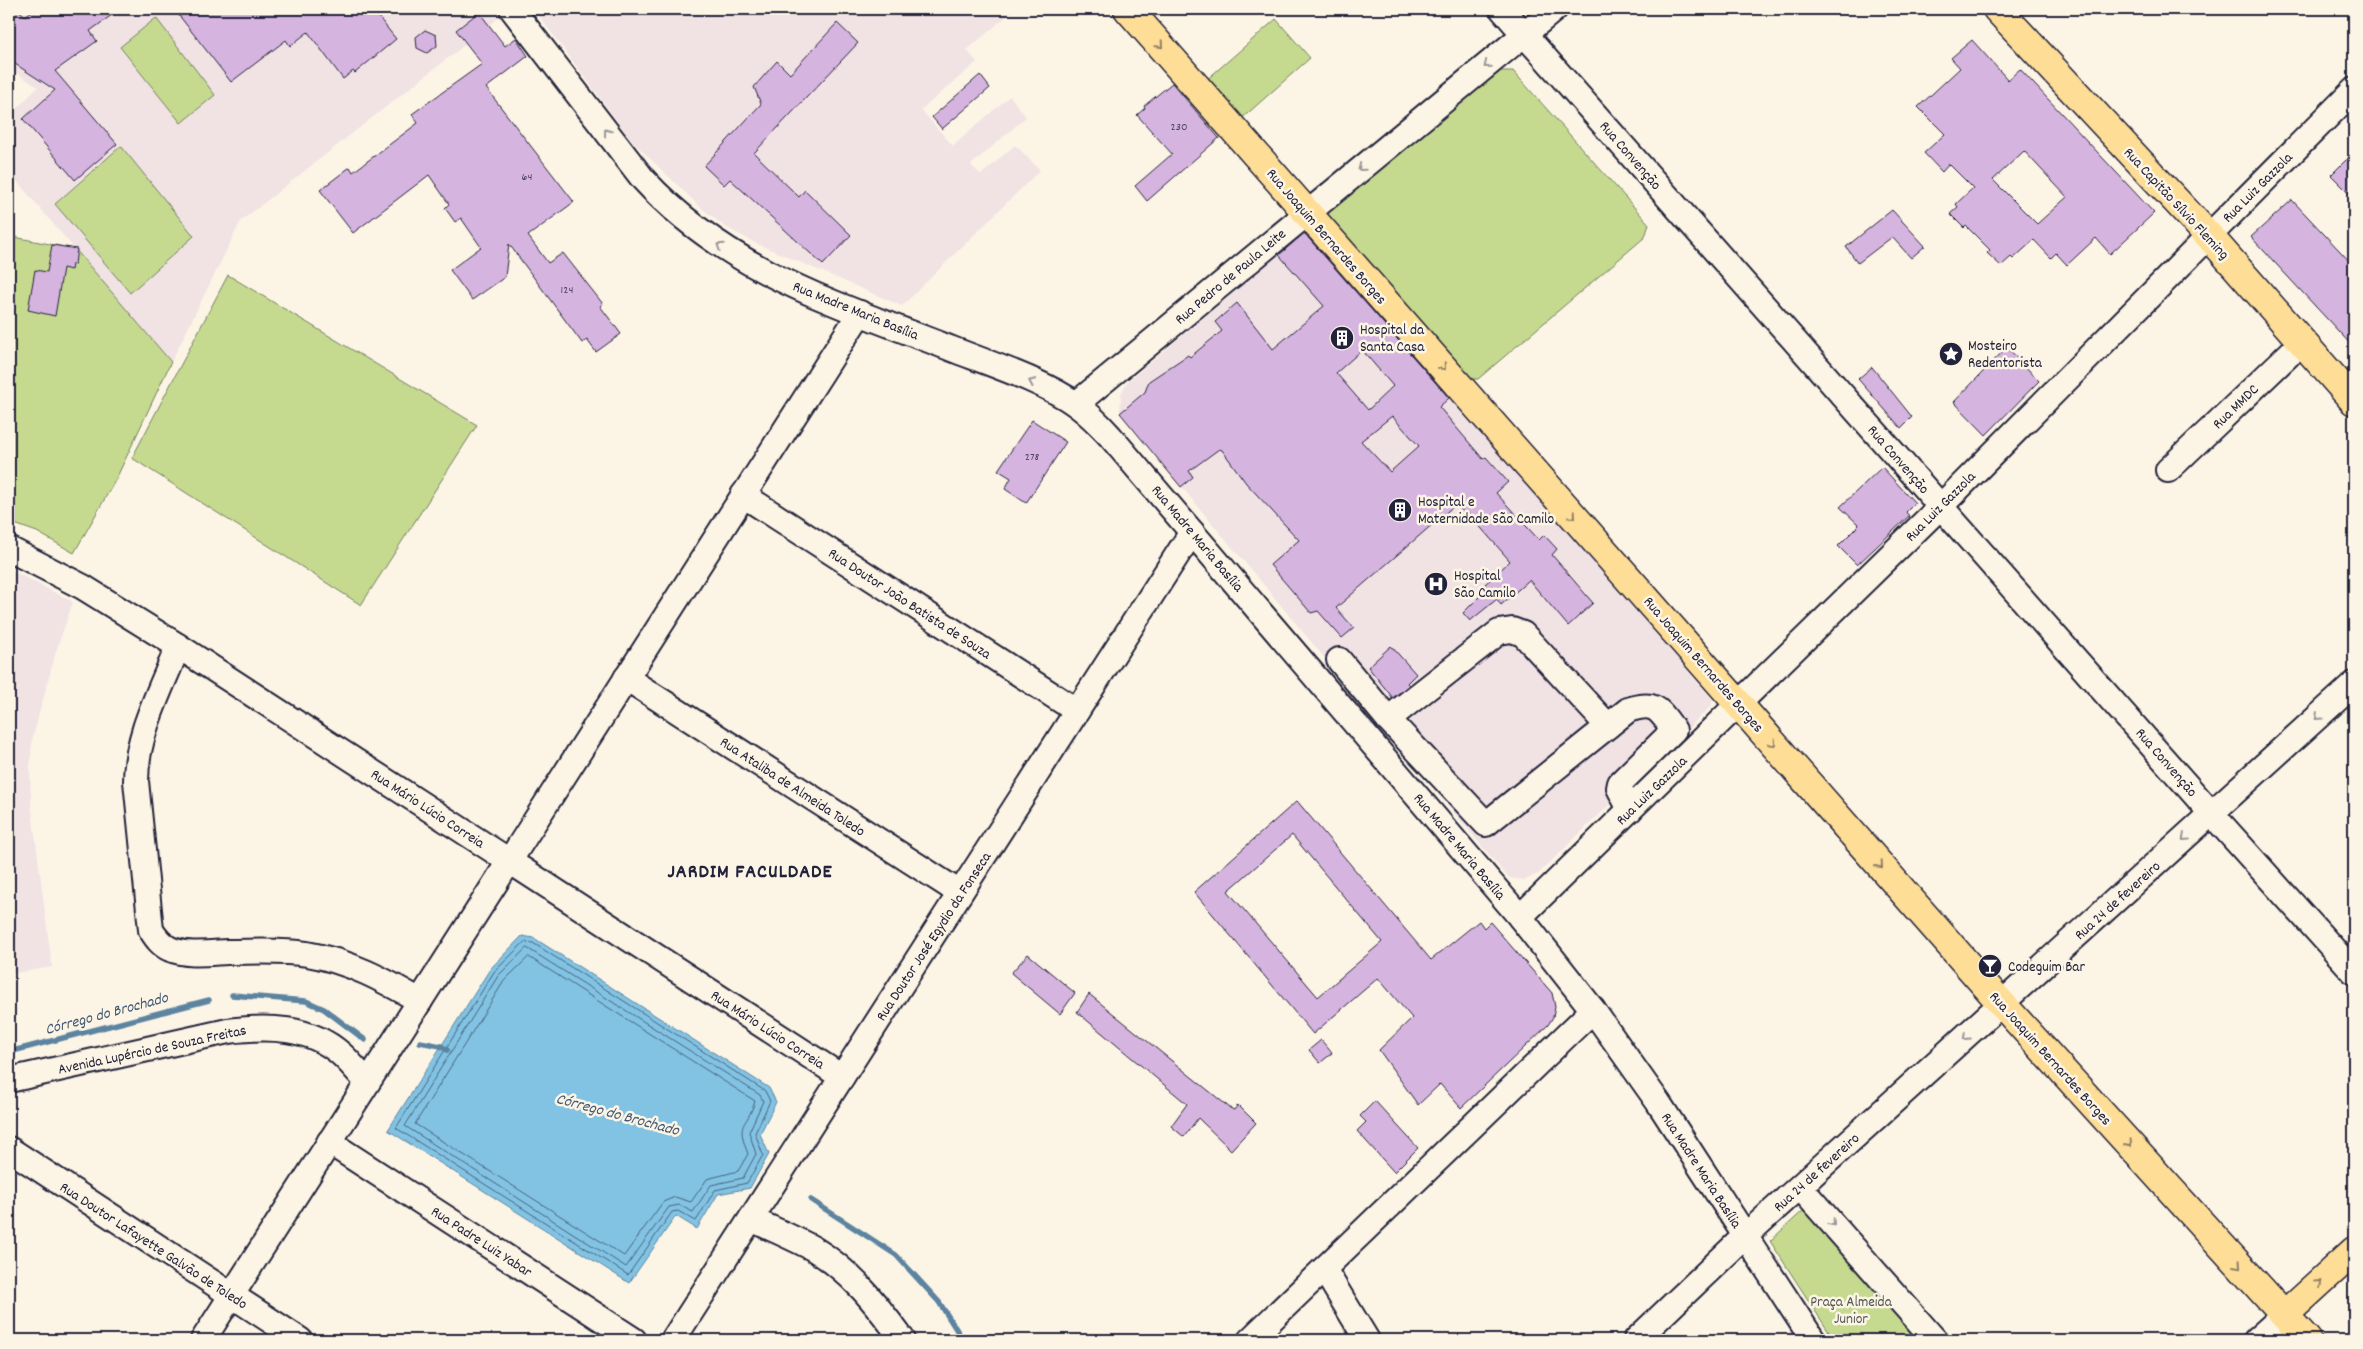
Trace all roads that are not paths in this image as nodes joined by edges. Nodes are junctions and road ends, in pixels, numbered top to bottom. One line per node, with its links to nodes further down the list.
1 (512, 9): 10 (street, Rua Madre Maria Basília, one-way to 1)
2 (1128, 9): 8 (main road, Rua Joaquim Bernardes Borges, one-way to 8)
3 (1502, 9): 6 (street, Rua Convenção)
4 (1555, 9): 6 (street, Rua Pedro de Paula Leite)
5 (1997, 9): 9 (main road, Rua Capitão Sílvio Fleming)
6 (1525, 34): 8 (street, Rua Pedro de Paula Leite, one-way to 8); 16 (street, Rua Convenção)
7 (2354, 90): 9 (street, Rua Luiz Gazzola)
8 (1306, 212): 13 (street, Rua Pedro de Paula Leite); 23 (main road, Rua Joaquim Bernardes Borges, one-way to 23)
9 (2209, 236): 11 (main road, Rua Capitão Sílvio Fleming); 16 (street, Rua Luiz Gazzola)
10 (860, 313): 13 (street, Rua Madre Maria Basília, one-way to 10); 15 (street)
11 (2302, 342): 12 (main road, Rua Capitão Sílvio Fleming); 14 (street, Rua MMDC)
12 (2354, 401)
13 (1076, 404): 17 (street, Rua Madre Maria Basília)
14 (2168, 470)
15 (743, 495): 21 (street); 24 (street, Rua Doutor João Batista de Souza)
16 (1941, 506): 23 (street, Rua Luiz Gazzola); 30 (street, Rua Convenção)
17 (1192, 532): 24 (street, Rua Doutor José Egydio da Fonseca); 33 (street, Rua Madre Maria Basília)
18 (9, 549): 19 (street, Rua Mário Lúcio Correia)
19 (178, 646): 31 (street, Rua Mário Lúcio Correia); 35 (street)
20 (1339, 660): 25 (street)
21 (626, 678): 31 (street); 32 (street, Rua Ataliba de Almeida Toledo)
22 (2354, 684): 30 (street, Rua 24 de fevereiro, one-way to 30)
23 (1739, 704): 28 (street, Rua Luiz Gazzola); 36 (main road, Rua Joaquim Bernardes Borges, one-way to 36)
24 (1077, 711): 32 (street, Rua Doutor José Egydio da Fonseca)
25 (1388, 719): 26 (street); 26 (street)
26 (1608, 726): 27 (street)
27 (1674, 730): 28 (street); 29 (street)
28 (1692, 749): 29 (street, Rua Luiz Gazzola)
29 (1630, 810): 33 (street, Rua Luiz Gazzola)
30 (2212, 814): 34 (street, Rua Convenção); 36 (street, Rua 24 de fevereiro, one-way to 36)
31 (509, 861): 35 (street); 38 (street, Rua Mário Lúcio Correia)
32 (960, 893): 38 (street, Rua Doutor José Egydio da Fonseca)
33 (1520, 917): 37 (street, Rua Madre Maria Basília)
34 (2354, 972)
35 (420, 1001): 40 (street)
36 (2002, 1004): 43 (street, Rua 24 de fevereiro, one-way to 43); 49 (main road, Rua Joaquim Bernardes Borges, one-way to 49)
37 (1593, 1010): 45 (street, Rua Madre Maria Basília); 47 (street)
38 (842, 1077): 44 (street, Rua Doutor José Egydio da Fonseca)
39 (9, 1080): 40 (street, Avenida Lupércio de Souza Freitas)
40 (367, 1082): 41 (street)
41 (330, 1142): 48 (street); 52 (street, Rua Padre Luiz Yabar)
42 (9, 1149): 48 (street, Rua Doutor Lafayette Galvão de Toledo)
43 (1800, 1187): 45 (street, Rua 24 de fevereiro); 59 (street, one-way to 59)
44 (751, 1219): 53 (street, Rua Doutor José Egydio da Fonseca); 54 (street)
45 (1745, 1236): 57 (street, Rua 24 de fevereiro); 58 (street, Rua Madre Maria Basília)
46 (2354, 1251): 49 (main road, one-way to 46)
47 (1324, 1269): 55 (street); 56 (street)
48 (232, 1296): 50 (street); 51 (street, Rua Doutor Lafayette Galvão de Toledo)
49 (2284, 1315): 60 (street); 61 (main road, Rua Joaquim Bernardes Borges)
50 (203, 1340)
51 (300, 1340)
52 (634, 1340)
53 (673, 1340)
54 (902, 1340)
55 (1250, 1340)
56 (1367, 1340)
57 (1636, 1340)
58 (1814, 1340)
59 (1935, 1340)
60 (2256, 1340)
61 (2307, 1340)

